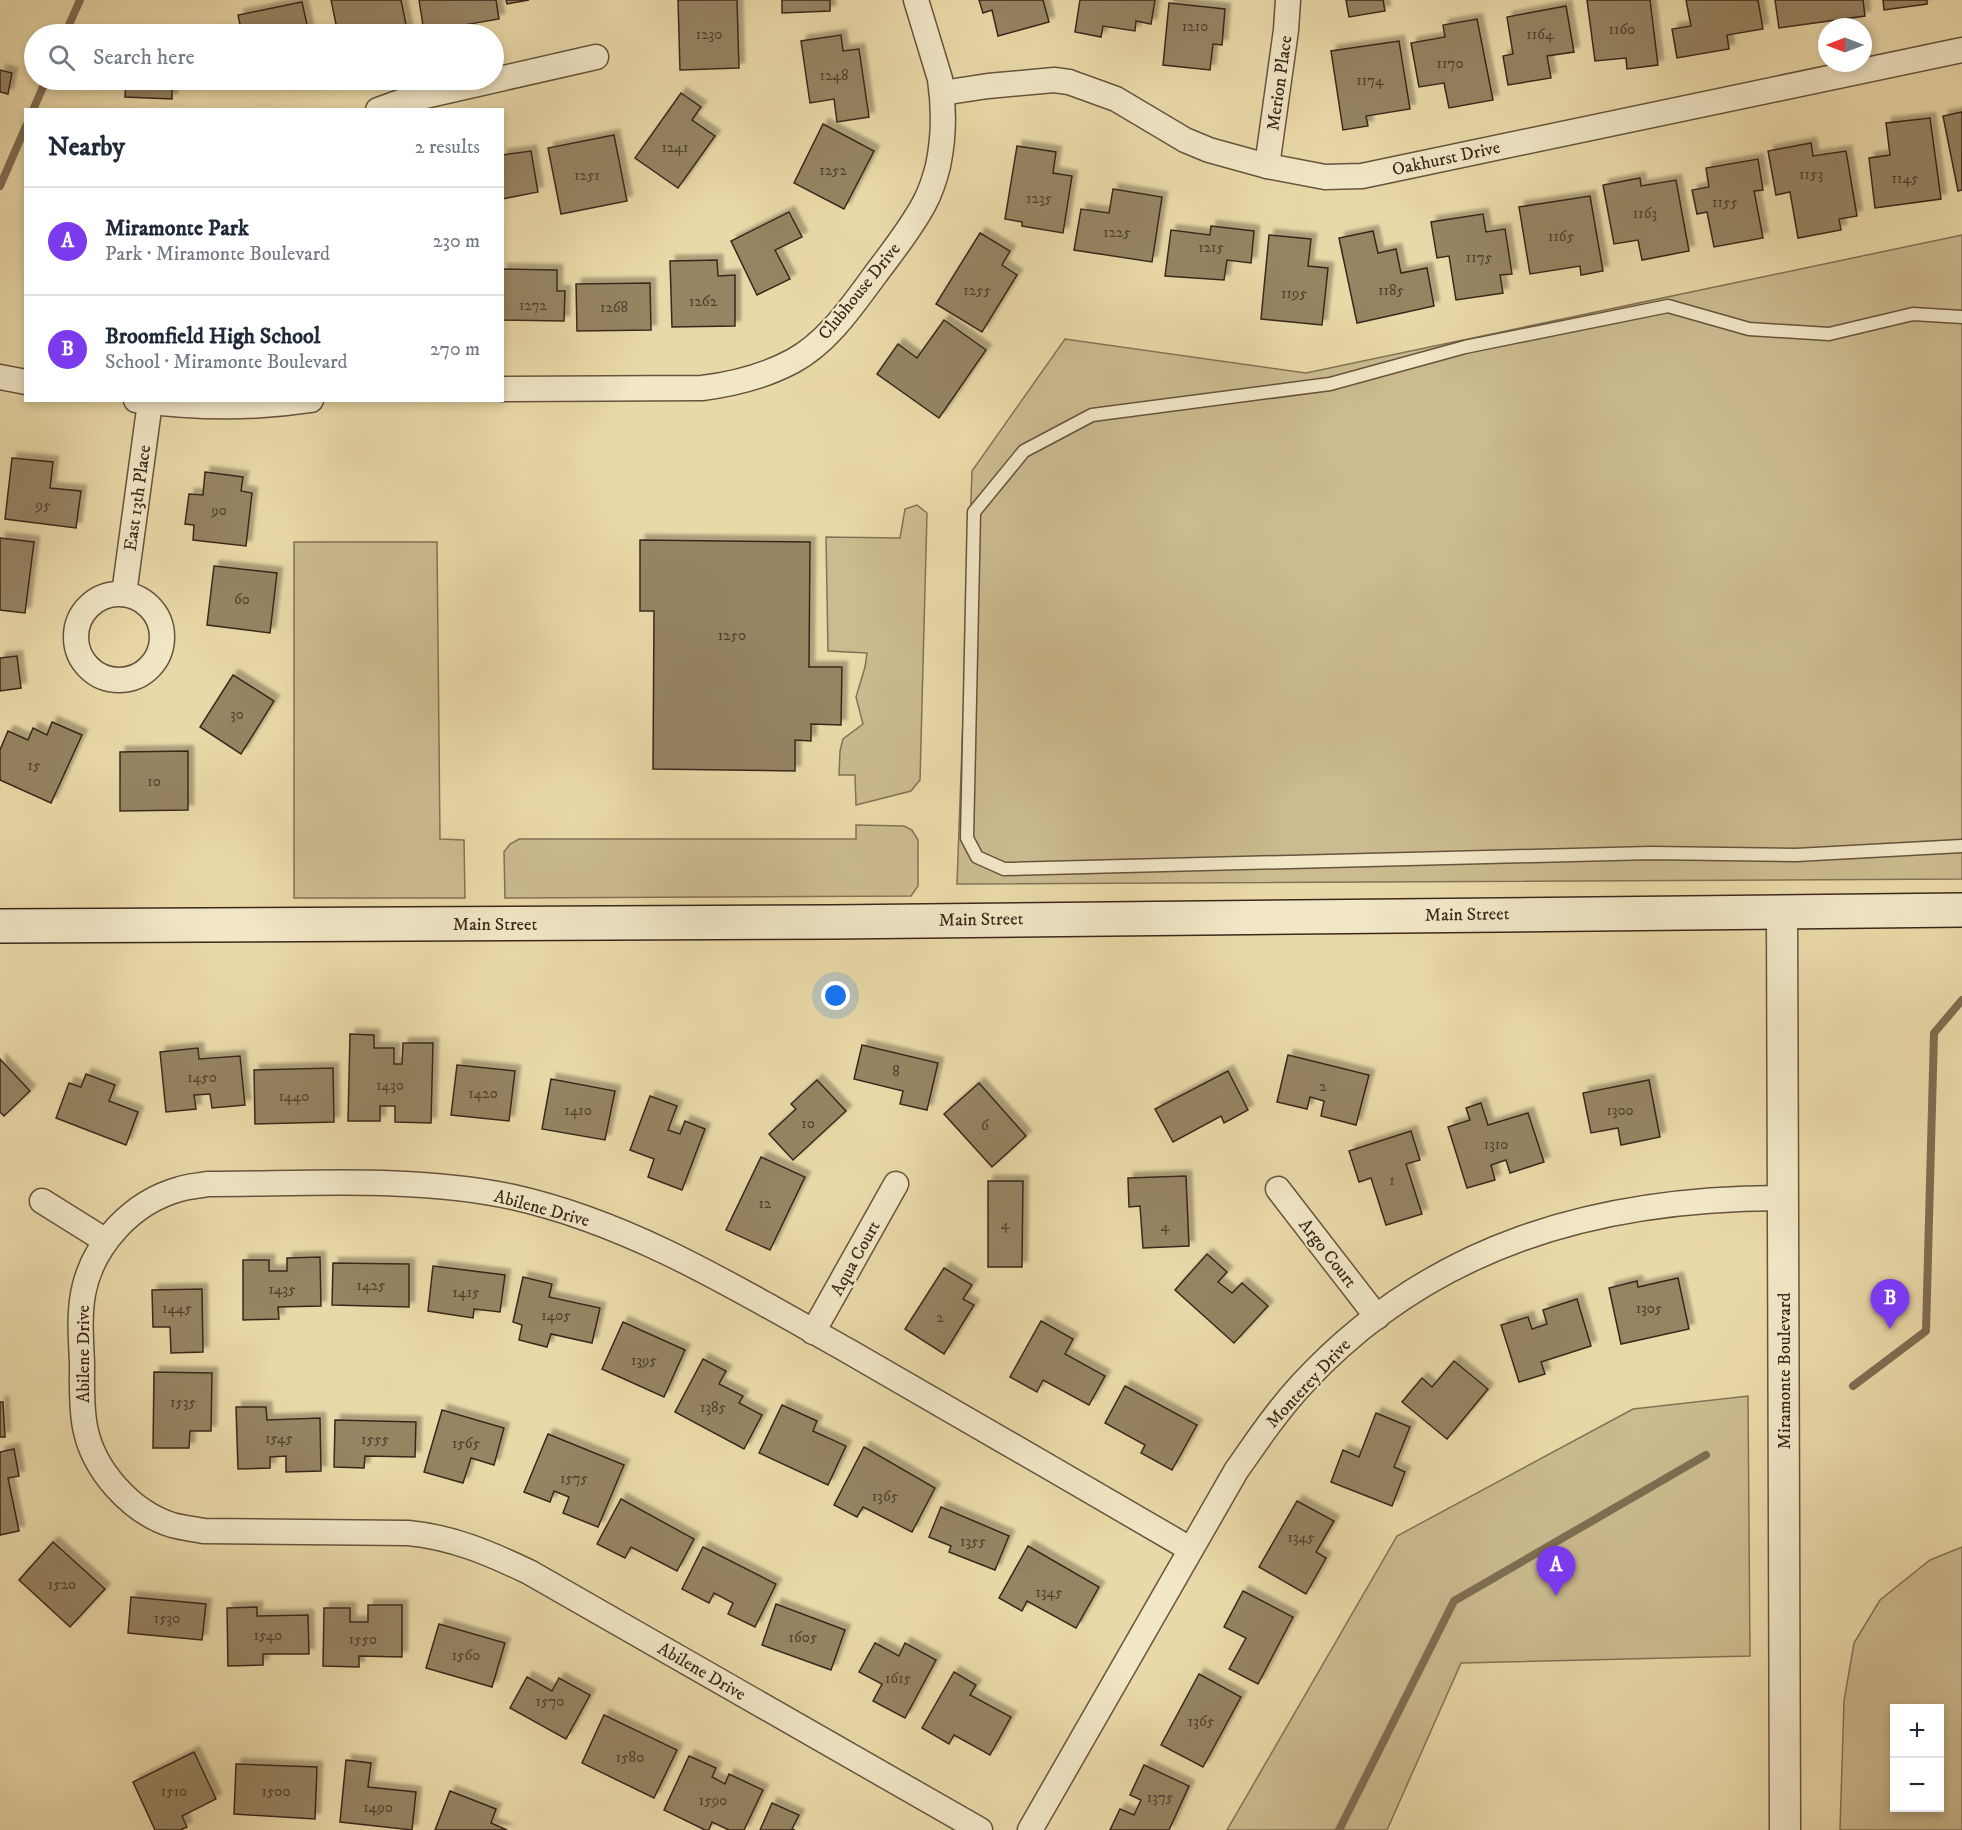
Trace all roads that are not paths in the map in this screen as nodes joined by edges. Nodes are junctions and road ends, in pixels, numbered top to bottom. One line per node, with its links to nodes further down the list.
1 (916, 0): 7 (street, Clubhouse Drive)
2 (1288, 0): 9 (street, Merion Place)
3 (1962, 50): 9 (street, Oakhurst Drive)
4 (596, 57): 5 (street)
5 (504, 78)
6 (451, 90): 8 (street)
7 (942, 93): 9 (street, Oakhurst Drive); 13 (street, Clubhouse Drive)
8 (384, 108)
9 (1267, 166)
10 (1962, 317): 18 (lane)
11 (0, 377): 12 (street)
12 (24, 382)
13 (504, 389)
14 (143, 402): 17 (street, East 13th Place)
15 (152, 402): 16 (street)
16 (298, 402)
17 (124, 594)
18 (1962, 846)
19 (1962, 910): 20 (main road, Main Street)
20 (1782, 911): 21 (main road, Main Street); 24 (street, Miramonte Boulevard)
21 (0, 926)
22 (896, 1184): 28 (street, Aqua Court)
23 (1278, 1189): 27 (street, Argo Court)
24 (1783, 1198): 27 (street, Monterey Drive); 32 (street, Miramonte Boulevard)
25 (42, 1201): 26 (street)
26 (106, 1241): 28 (street, Abilene Drive); 30 (street, Abilene Drive)
27 (1377, 1317): 29 (street, Monterey Drive)
28 (813, 1332): 29 (street, Abilene Drive)
29 (1190, 1549): 31 (street, Monterey Drive)
30 (980, 1830)
31 (1030, 1830)
32 (1785, 1830)

